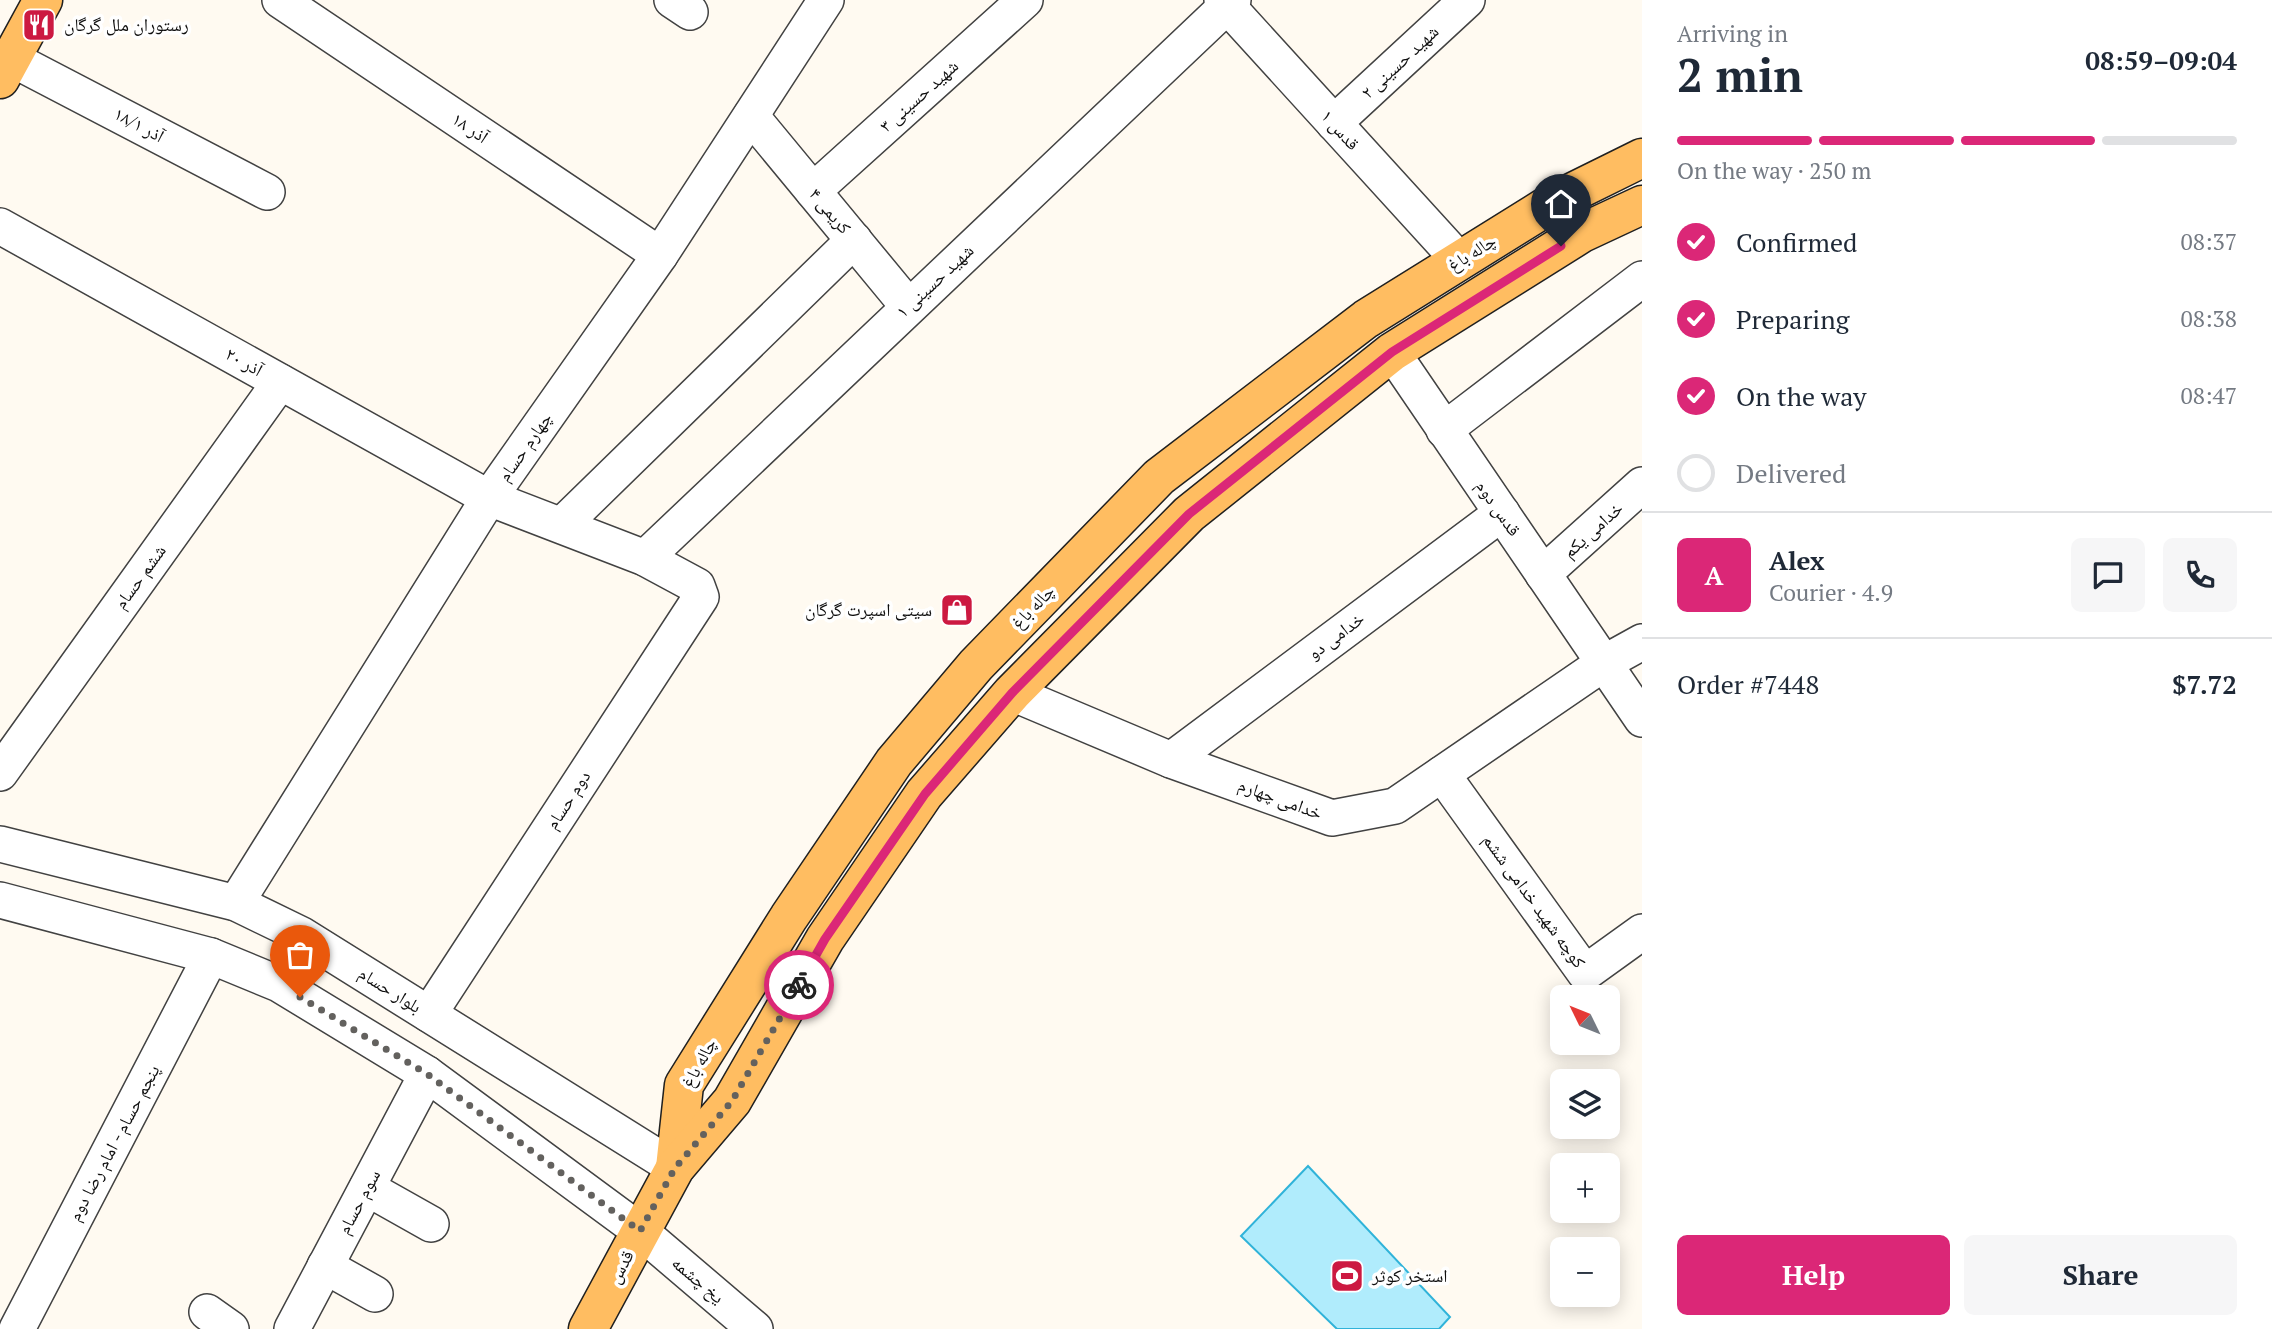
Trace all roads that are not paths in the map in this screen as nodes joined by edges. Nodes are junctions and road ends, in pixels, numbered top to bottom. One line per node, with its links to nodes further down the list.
1 (43, 0): 7 (main road)
2 (280, 0): 16 (street, ۱۸ آذر)
3 (826, 0): 8 (street, چهارم حسام)
4 (1025, 0): 11 (street, ۳ شهید حسینی)
5 (1466, 0): 9 (street, ۲ شهید حسینی)
6 (1227, 2): 9 (street, قدس ۱); 19 (street, ۱ شهید حسینی)
7 (6, 69): 12 (street, ۱۸/۱ آذر)
8 (751, 116): 11 (street, کریمی ۴); 16 (street, چهارم حسام)
9 (1334, 123): 17 (street, قدس ۱)
10 (1642, 158): 17 (main road, چاله باغ)
11 (813, 191): 15 (street, کریمی ۴)
12 (267, 192)
13 (1642, 205): 20 (main road)
14 (0, 226): 21 (street, ۲۰ آذر)
15 (854, 240): 19 (street, کریمی ۴); 28 (street)
16 (660, 255): 25 (street, چهارم حسام)
17 (1459, 260): 23 (main road, چاله باغ)
18 (1642, 279): 22 (street)
19 (908, 306): 29 (street, ۱ شهید حسینی)
20 (1392, 352): 22 (street, قدس دوم); 27 (main road)
21 (280, 382): 25 (street, ۲۰ آذر); 37 (street, ششم حسام)
22 (1444, 430): 26 (street, قدس دوم)
23 (1159, 477): 27 (main road); 46 (main road, چاله باغ)
24 (1642, 485): 30 (street, خدامی یکم)
25 (489, 498): 28 (street, ۲۰ آذر); 41 (street, چهارم حسام)
26 (1502, 513): 30 (street, قدس دوم); 36 (street, خدامی دو)
27 (1189, 514): 34 (main road)
28 (563, 524): 29 (street, ۲۰ آذر)
29 (645, 558): 31 (street, ۲۰ آذر)
30 (1543, 574): 33 (street, قدس دوم)
31 (697, 586): 44 (street, دوم حسام)
32 (1642, 642): 33 (street, خدامی چهارم)
33 (1604, 663): 35 (street, قدس دوم); 38 (street, خدامی چهارم)
34 (1012, 693): 36 (street, خدامی چهارم); 46 (main road)
35 (1642, 719)
36 (1171, 760): 38 (street, خدامی چهارم)
37 (0, 773)
38 (1442, 774): 42 (street, کوچه شهید خدامی ششم)
39 (0, 844): 41 (street, بلوار حسام)
40 (0, 900): 43 (street)
41 (236, 903): 44 (street, بلوار حسام)
42 (1642, 932)
43 (211, 956): 45 (street); 52 (street, پنجم حسام - امام رضا دوم)
44 (429, 1014): 46 (street, بلوار حسام)
45 (427, 1074): 47 (street, سوم حسام); 49 (street)
46 (675, 1168): 49 (main road, قدس)
47 (366, 1188): 48 (street); 50 (street, سوم حسام)
48 (430, 1224)
49 (640, 1231): 54 (main road, قدس); 55 (street, یخ چشمه)
50 (325, 1266): 51 (street); 53 (street, سوم حسام)
51 (375, 1294)
52 (17, 1329)
53 (292, 1329)
54 (589, 1329)
55 (755, 1329)

